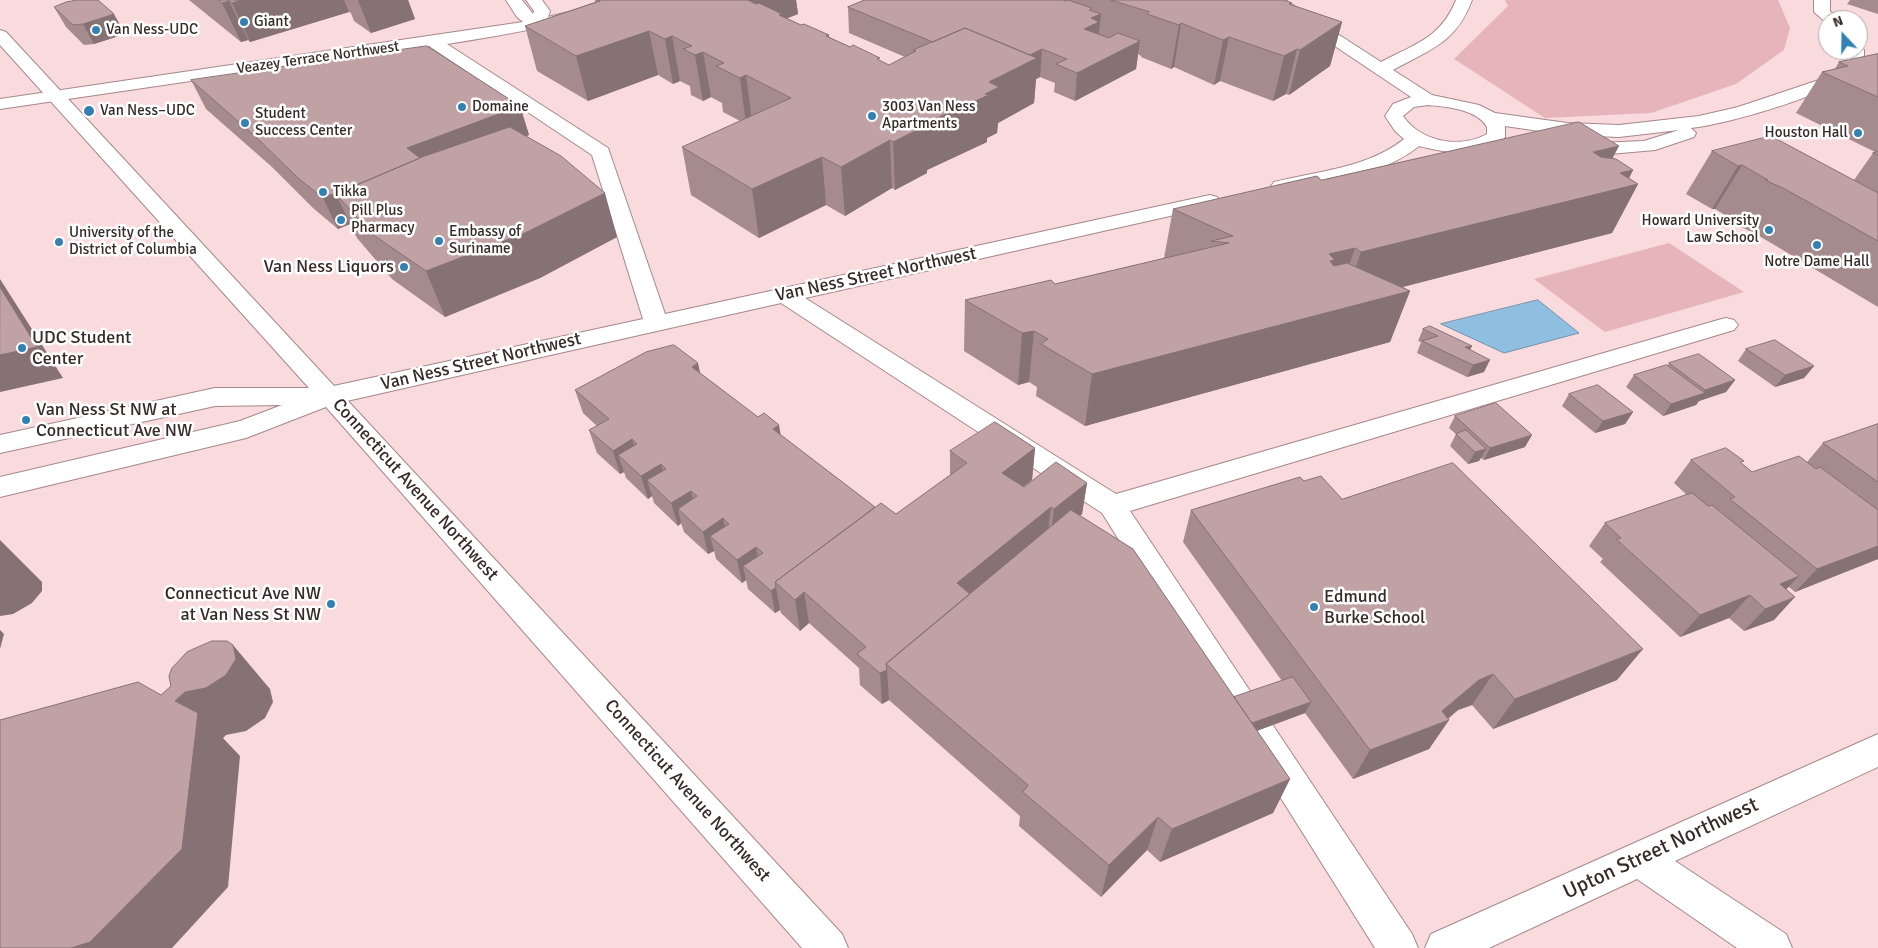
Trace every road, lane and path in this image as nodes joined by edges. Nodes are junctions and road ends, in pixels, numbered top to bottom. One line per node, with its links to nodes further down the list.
1 (514, 0): 6 (street)
2 (534, 0): 6 (street)
3 (634, 0): 6 (street, Veazey Terrace Northwest)
4 (1274, 0): 10 (street)
5 (1464, 0): 10 (street)
6 (537, 24): 8 (street, Veazey Terrace Northwest)
7 (0, 34): 11 (street, Connecticut Avenue Northwest)
8 (432, 41): 11 (street, Veazey Terrace Northwest); 23 (street)
9 (1856, 60): 15 (street)
10 (1381, 69): 12 (street)
11 (56, 96): 13 (street, Veazey Terrace Northwest); 25 (street, Connecticut Avenue Northwest)
12 (1428, 100): 14 (street); 16 (street)
13 (0, 104)
14 (1490, 118): 15 (street); 17 (street)
15 (1699, 122): 19 (street)
16 (1417, 138): 17 (street); 20 (street)
17 (1489, 142): 18 (street)
18 (1514, 148)
19 (1578, 150)
20 (1264, 189)
21 (1226, 198): 22 (street, Van Ness Street Northwest)
22 (784, 295): 23 (street, Van Ness Street Northwest); 28 (street)
23 (656, 323): 25 (street, Van Ness Street Northwest)
24 (1726, 325): 28 (street)
25 (329, 396): 26 (street, Van Ness Street Northwest); 27 (street, Van Ness Street Northwest); 32 (street, Connecticut Avenue Northwest)
26 (0, 444)
27 (0, 487)
28 (1112, 506): 33 (street)
29 (1878, 750): 30 (street, Upton Street Northwest)
30 (1639, 859): 31 (street); 34 (street, Upton Street Northwest)
31 (1766, 946)
32 (828, 948)
33 (1398, 948)
34 (1445, 948)

